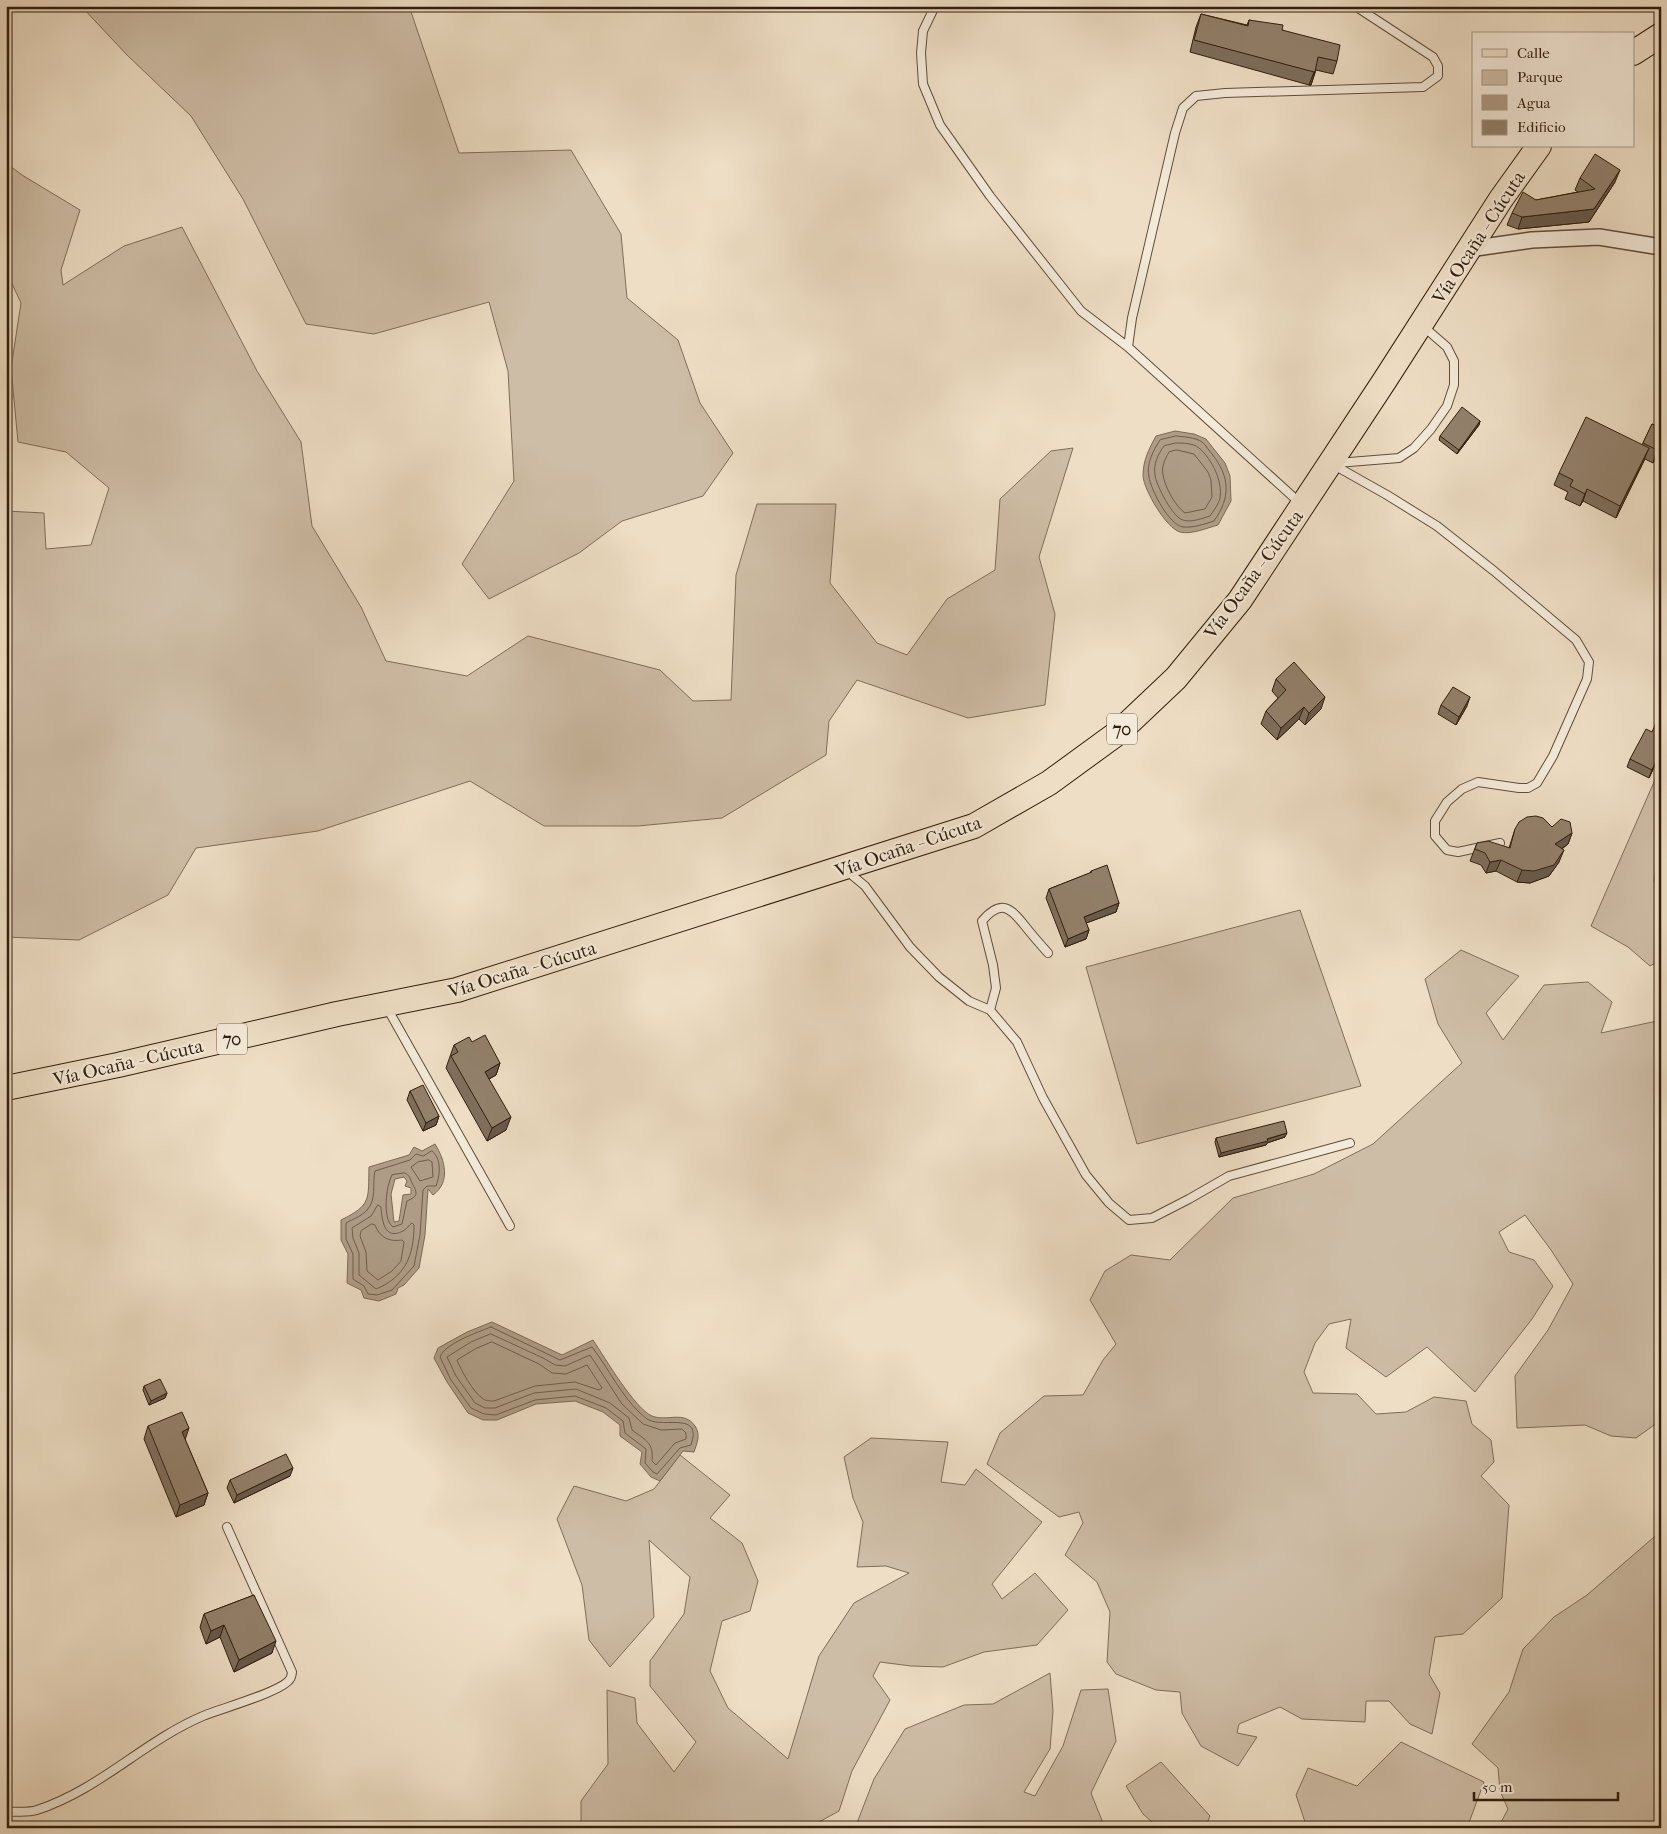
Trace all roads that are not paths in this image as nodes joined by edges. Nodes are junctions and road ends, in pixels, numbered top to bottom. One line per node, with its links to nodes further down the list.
1 (935, 6): 9 (lane)
2 (1355, 6): 9 (lane)
3 (1661, 35): 4 (main road)
4 (1634, 52)
5 (1538, 148): 7 (main road, Vía Ocaña - Cúcuta / 70)
6 (1661, 247): 7 (street)
7 (1469, 249): 8 (main road, Vía Ocaña - Cúcuta / 70)
8 (1421, 324): 10 (main road, Vía Ocaña - Cúcuta / 70); 10 (lane)
9 (1128, 347): 11 (lane)
10 (1330, 463): 11 (main road, Vía Ocaña - Cúcuta / 70); 12 (lane)
11 (1303, 505): 13 (main road, Vía Ocaña - Cúcuta / 70)
12 (1500, 843)
13 (843, 868): 15 (main road, Vía Ocaña - Cúcuta / 70); 16 (lane)
14 (1048, 953): 16 (lane)
15 (385, 1005): 17 (main road, Vía Ocaña - Cúcuta / 70); 19 (lane)
16 (990, 1010): 18 (lane)
17 (6, 1088)
18 (1350, 1143)
19 (510, 1226)
20 (227, 1527): 21 (lane)
21 (6, 1812)

